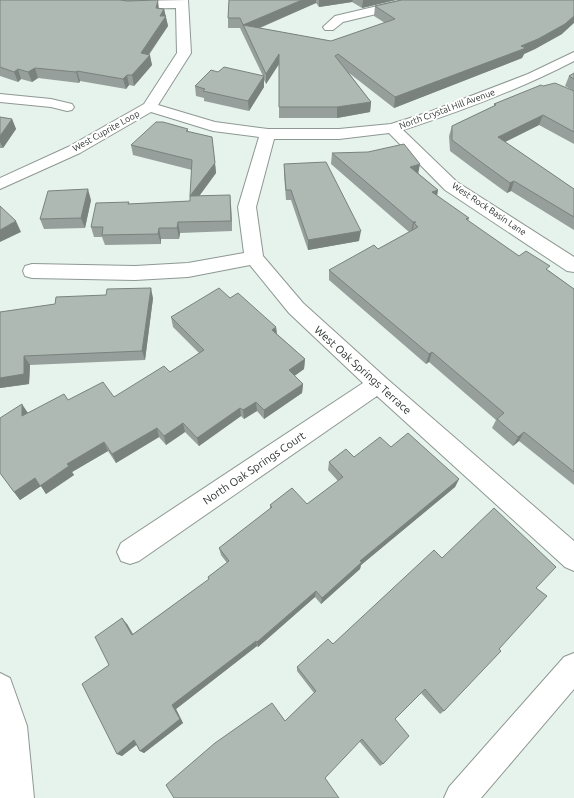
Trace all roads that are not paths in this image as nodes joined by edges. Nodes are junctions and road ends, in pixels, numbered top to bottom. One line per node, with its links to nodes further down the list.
1 (88, 0): 3 (street)
2 (418, 0): 4 (street)
3 (183, 2): 10 (street, West Cuprite Loop)
4 (329, 27)
5 (574, 56): 6 (street, North Crystal Hill Avenue)
6 (533, 77): 7 (street); 11 (street, North Crystal Hill Avenue)
7 (547, 84)
8 (0, 98): 9 (street)
9 (67, 107)
10 (149, 107): 12 (street, North Crystal Hill Avenue); 13 (street, West Cuprite Loop)
11 (393, 128): 12 (street, North Crystal Hill Avenue); 15 (street, West Rock Basin Lane)
12 (268, 134): 14 (street)
13 (0, 184)
14 (254, 258): 16 (street); 17 (street, West Oak Springs Terrace)
15 (574, 266)
16 (32, 271)
17 (378, 384): 18 (street, North Oak Springs Court); 19 (street, West Oak Springs Terrace)
18 (130, 552)
19 (574, 558)
20 (574, 667): 25 (street)
21 (0, 688): 22 (street)
22 (12, 726): 23 (street); 24 (street)
23 (2, 798)
24 (18, 798)
25 (460, 798)

